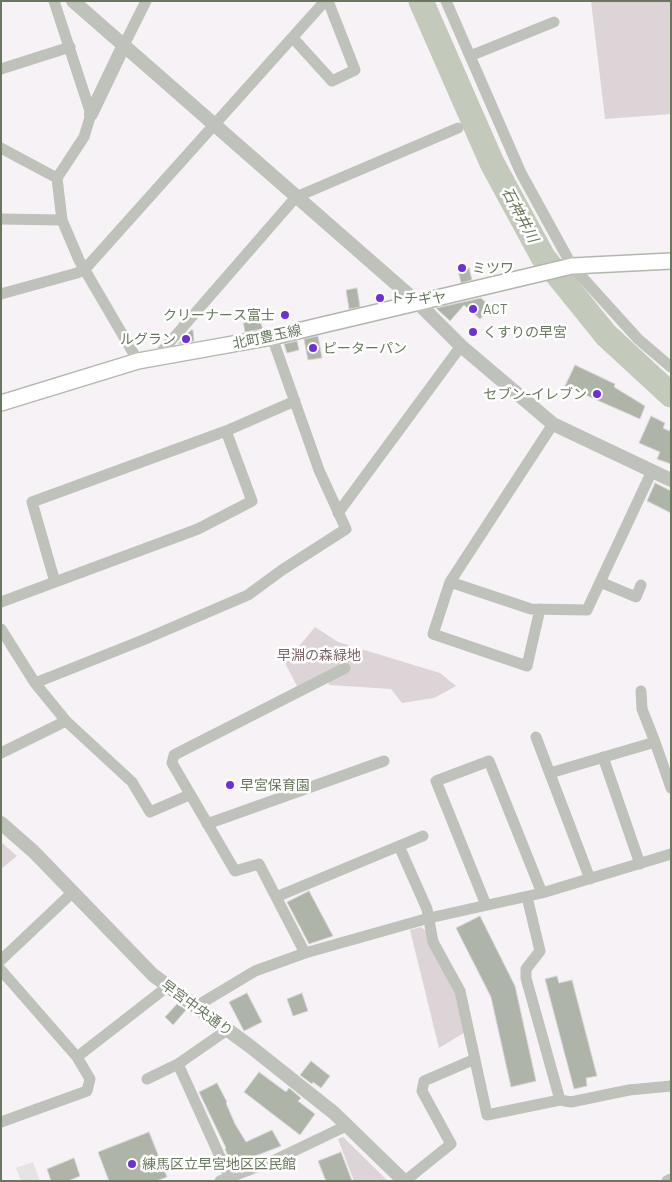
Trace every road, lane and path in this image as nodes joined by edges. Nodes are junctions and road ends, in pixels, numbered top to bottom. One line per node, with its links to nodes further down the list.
1 (54, 1): 8 (street)
2 (73, 1): 9 (street)
3 (146, 1): 9 (street)
4 (326, 1): 7 (street); 7 (street)
5 (446, 1): 10 (street)
6 (554, 22): 10 (street)
7 (293, 38): 13 (street)
8 (70, 47): 11 (street); 12 (street)
9 (123, 47): 12 (street); 13 (street)
10 (470, 56): 21 (street)
11 (1, 69)
12 (92, 114): 16 (street)
13 (214, 125): 17 (street); 22 (street)
14 (458, 128): 17 (street)
15 (1, 148): 16 (street)
16 (57, 178): 19 (street)
17 (296, 197): 24 (street); 27 (street)
18 (1, 219): 19 (street)
19 (62, 220): 22 (street)
20 (671, 261): 21 (main road)
21 (572, 266): 24 (main road, 北町豊玉線); 29 (street)
22 (85, 270): 23 (street); 28 (street)
23 (1, 294)
24 (418, 302): 25 (main road, 北町豊玉線); 26 (street)
25 (272, 337): 27 (main road, 北町豊玉線); 30 (street)
26 (462, 346): 32 (street); 36 (street)
27 (156, 358): 28 (main road, 北町豊玉線)
28 (138, 362): 31 (main road, 北町豊玉線)
29 (671, 367)
30 (295, 401): 33 (street); 36 (street)
31 (1, 403)
32 (553, 424): 34 (street); 38 (street)
33 (226, 431): 37 (street); 37 (street)
34 (652, 471): 35 (street); 39 (street)
35 (671, 480)
36 (338, 513): 45 (street)
37 (55, 582): 41 (street)
38 (450, 582): 42 (street); 42 (street)
39 (600, 582): 40 (street); 42 (street)
40 (641, 585)
41 (1, 602)
42 (540, 609)
43 (1, 629): 45 (street)
44 (345, 668): 55 (street)
45 (35, 683): 47 (street)
46 (641, 691): 49 (street)
47 (66, 722): 50 (street); 55 (street)
48 (536, 737): 53 (street)
49 (654, 742): 51 (street); 54 (street)
50 (1, 753)
51 (603, 757): 53 (street); 61 (street)
52 (384, 761): 57 (street)
53 (550, 773): 62 (street)
54 (671, 788)
55 (189, 795): 57 (street)
56 (1, 823): 63 (street, 早宮中央通り)
57 (207, 824): 65 (street)
58 (423, 836): 59 (street)
59 (399, 846): 65 (street); 68 (street)
60 (671, 854): 61 (street)
61 (640, 864): 62 (street)
62 (590, 879): 64 (street)
63 (73, 892): 70 (street); 72 (street, 早宮中央通り)
64 (542, 893): 66 (street); 67 (street)
65 (276, 897): 69 (street)
66 (527, 897): 67 (street); 80 (street)
67 (486, 905): 68 (street)
68 (429, 918): 69 (street); 76 (street)
69 (305, 953): 73 (street)
70 (1, 960)
71 (1, 970): 75 (street)
72 (167, 987): 73 (street, 早宮中央通り); 75 (street)
73 (195, 1007): 74 (street, 早宮中央通り)
74 (227, 1030): 77 (street); 82 (street, 早宮中央通り)
75 (77, 1057): 81 (street)
76 (475, 1059): 80 (street); 85 (street)
77 (178, 1064): 78 (street); 83 (street)
78 (147, 1079)
79 (671, 1086): 80 (street)
80 (560, 1100)
81 (1, 1122)
82 (348, 1125): 83 (street); 85 (street, 早宮中央通り)
83 (227, 1179)
84 (671, 1179): 86 (street)
85 (404, 1181)
86 (667, 1181)

